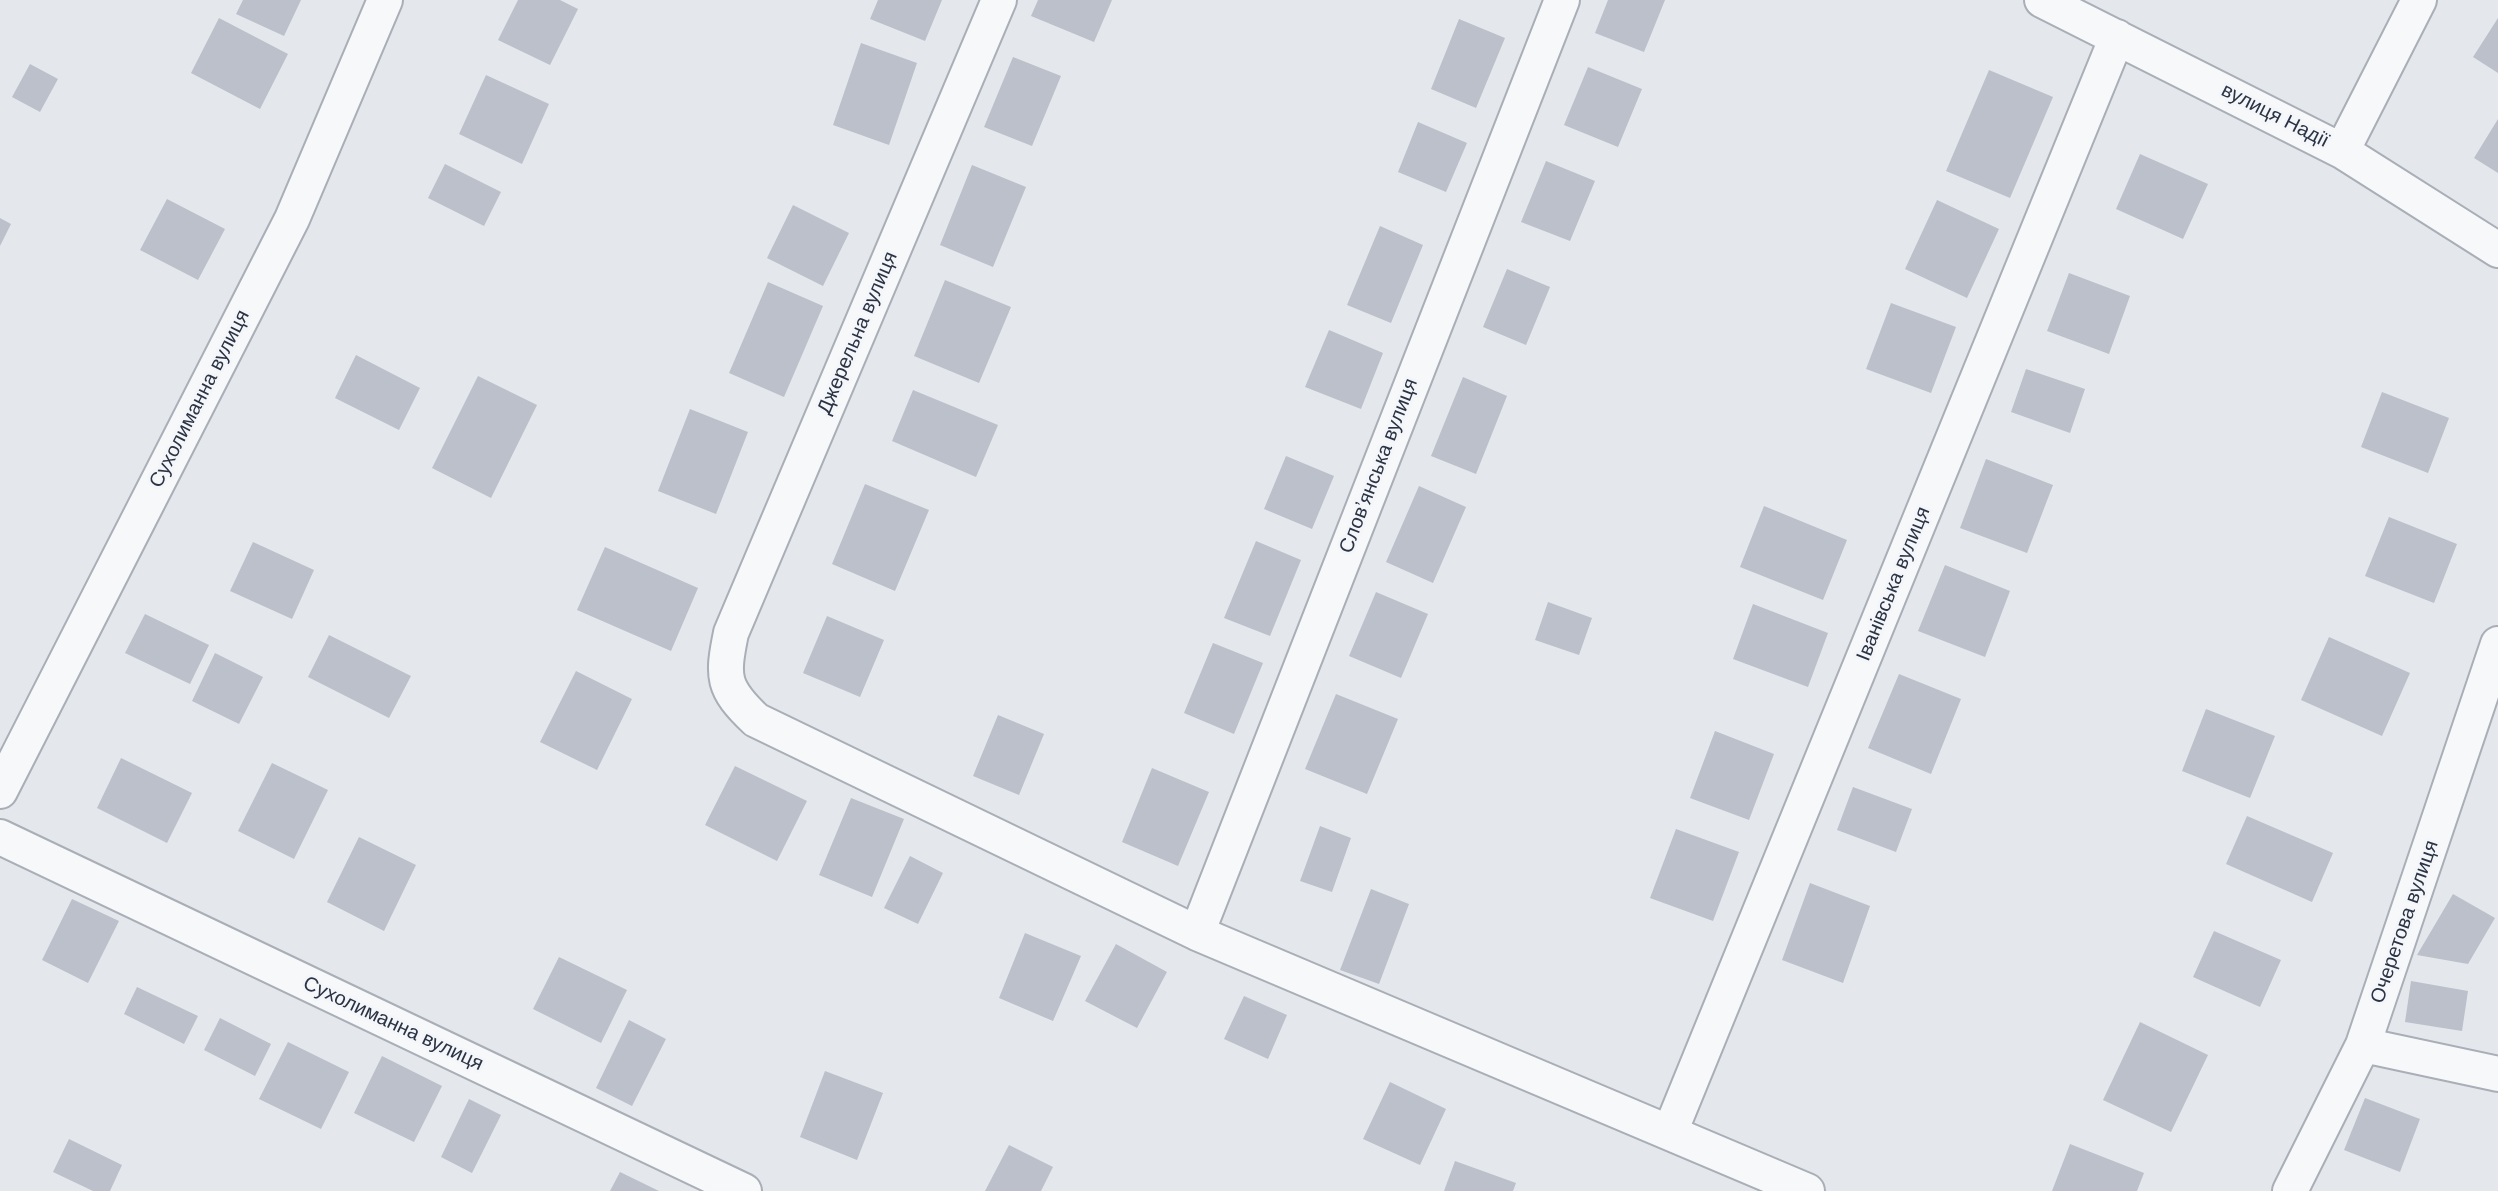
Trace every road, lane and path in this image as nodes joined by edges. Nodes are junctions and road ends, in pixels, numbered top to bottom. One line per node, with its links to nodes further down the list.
1 (385, 0): 10 (street, Сухолиманна вулиця)
2 (999, 0): 12 (street, Джерельна вулиця)
3 (1562, 0): 12 (street, Словʼянська вулиця)
4 (2042, 0): 6 (street, вулиця Надії)
5 (2419, 0): 7 (street)
6 (2117, 37): 7 (street, вулиця Надії); 15 (street, Іванівська вулиця)
7 (2342, 151): 8 (street, вулиця Надії)
8 (2498, 250)
9 (2498, 644): 13 (street, Очеретова вулиця)
10 (0, 791)
11 (0, 837): 16 (street, Сухолиманна вулиця)
12 (1197, 933): 15 (street)
13 (2363, 1045): 14 (street); 18 (street, Очеретова вулиця)
14 (2498, 1074)
15 (1670, 1132): 17 (street)
16 (744, 1191)
17 (1807, 1191)
18 (2290, 1191)

